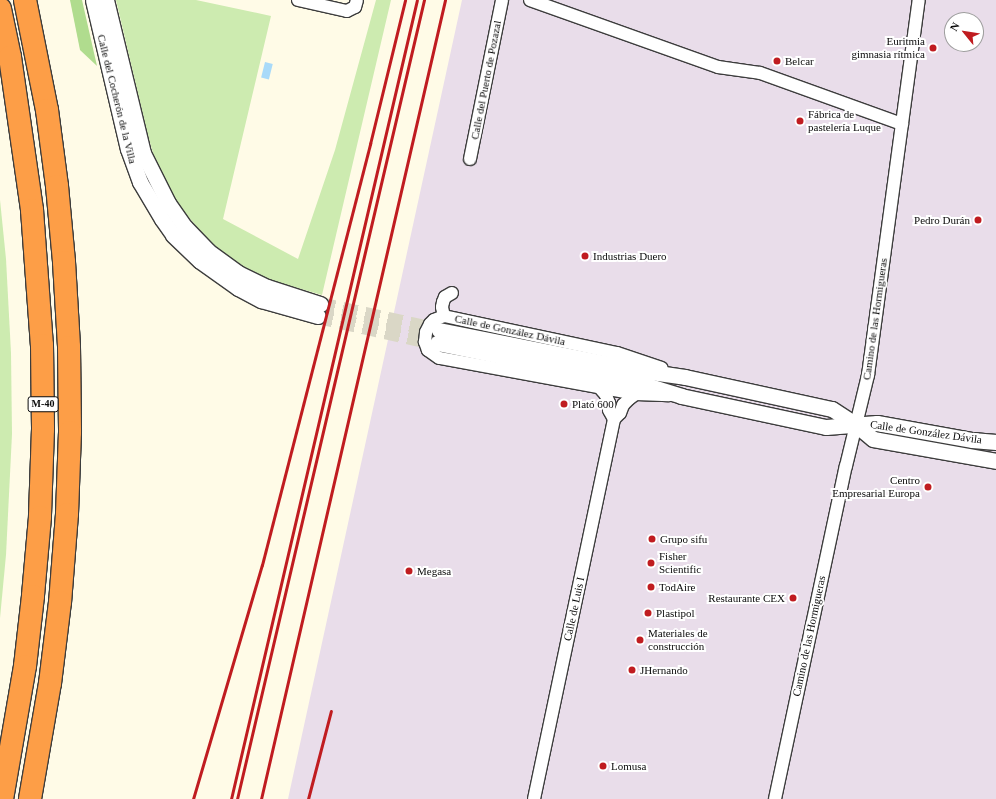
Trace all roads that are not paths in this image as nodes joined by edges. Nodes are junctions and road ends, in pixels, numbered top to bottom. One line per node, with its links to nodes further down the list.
1 (25, 0): 22 (highway, M-40)
2 (93, 0): 3 (street, Calle del Cocherón de la Villa)
3 (106, 0)
4 (298, 0): 5 (street)
5 (357, 0)
6 (502, 0): 11 (street, Calle del Puerto de Pozazal)
7 (530, 0): 10 (street)
8 (919, 0): 10 (street, Camino de las Hormigueras)
9 (0, 8): 21 (highway, M-40)
10 (902, 124): 18 (street, Camino de las Hormigueras)
11 (470, 159)
12 (452, 293): 13 (street)
13 (440, 330): 14 (street, Calle de González Dávila); 16 (street, Calle de González Dávila); 18 (street, Calle de González Dávila)
14 (600, 388): 15 (street, Calle de González Dávila); 17 (street)
15 (636, 394): 16 (street); 17 (street, Calle de Luis I)
16 (681, 396): 18 (street, Calle de González Dávila)
17 (614, 418): 23 (street, Calle de Luis I)
18 (856, 424): 19 (street, Calle de González Dávila); 20 (street, Calle de González Dávila); 24 (street, Camino de las Hormigueras)
19 (996, 442)
20 (996, 461)
21 (2, 799)
22 (30, 799)
23 (534, 799)
24 (775, 799)

